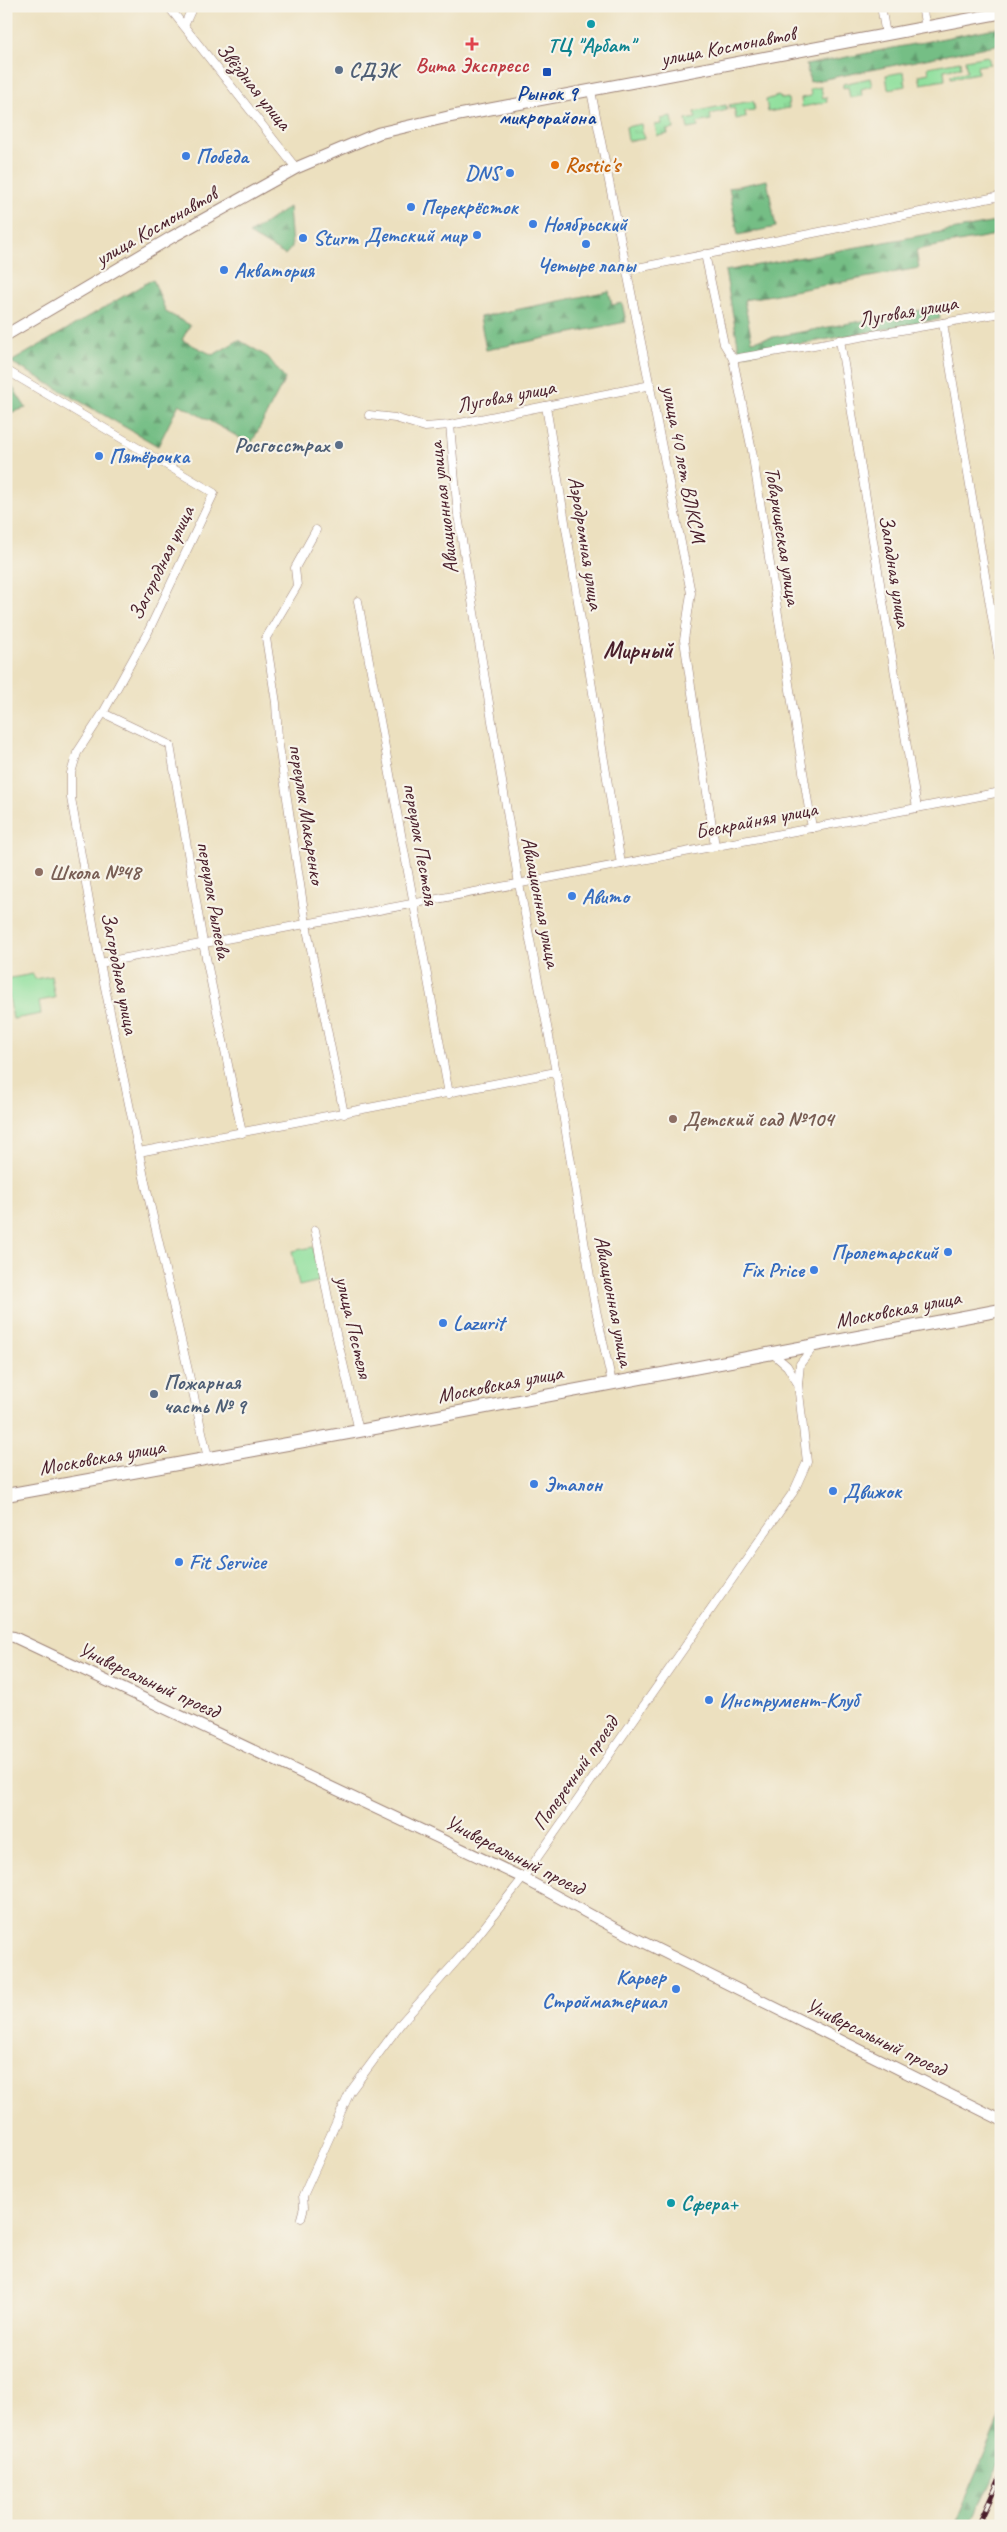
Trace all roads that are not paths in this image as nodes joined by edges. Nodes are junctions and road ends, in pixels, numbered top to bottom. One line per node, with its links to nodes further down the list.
1 (168, 6): 6 (street, Звёздная улица)
2 (193, 6): 6 (street)
3 (881, 6): 8 (street)
4 (922, 6): 7 (street)
5 (1001, 14): 7 (main road, улица Космонавтов)
6 (184, 26): 10 (street, Звёздная улица)
7 (926, 28): 8 (main road, улица Космонавтов)
8 (886, 35): 9 (main road, улица Космонавтов)
9 (591, 91): 10 (main road, улица Космонавтов); 13 (street, улица 40 лет ВЛКСМ)
10 (296, 168): 16 (main road, улица Космонавтов)
11 (1001, 196): 12 (street)
12 (705, 254): 13 (street); 18 (street, Товарищеская улица)
13 (627, 270): 20 (street, улица 40 лет ВЛКСМ)
14 (1001, 313): 15 (street, Луговая улица)
15 (943, 323): 17 (street, Луговая улица); 26 (street)
16 (6, 335)
17 (840, 340): 18 (street, Луговая улица); 29 (street, Западная улица)
18 (734, 359): 30 (street, Товарищеская улица)
19 (6, 370): 27 (street, Загородная улица)
20 (651, 385): 21 (street, Луговая улица); 31 (street, улица 40 лет ВЛКСМ)
21 (546, 406): 23 (street, Луговая улица); 32 (street, Аэродромная улица)
22 (369, 415): 23 (street, Луговая улица)
23 (450, 425): 33 (street, Авиационная улица)
24 (316, 530): 35 (street, переулок Макаренко)
25 (358, 601): 34 (street, переулок Пестеля)
26 (1001, 671)
27 (104, 713): 36 (street, переулок Рылеева); 37 (street, Загородная улица)
28 (1001, 792): 29 (street, Бескрайняя улица)
29 (917, 808): 30 (street, Бескрайняя улица)
30 (812, 828): 31 (street, Бескрайняя улица)
31 (715, 846): 32 (street, Бескрайняя улица)
32 (621, 864): 33 (street, Бескрайняя улица)
33 (519, 884): 34 (street, Бескрайняя улица); 38 (street, Авиационная улица)
34 (414, 903): 35 (street, Бескрайняя улица); 39 (street, переулок Пестеля)
35 (306, 924): 36 (street, Бескрайняя улица); 40 (street, переулок Макаренко)
36 (203, 943): 37 (street, Бескрайняя улица); 41 (street, переулок Рылеева)
37 (100, 963): 42 (street, Загородная улица)
38 (556, 1072): 39 (street); 47 (street, Авиационная улица)
39 (449, 1094): 40 (street)
40 (344, 1114): 41 (street)
41 (242, 1133): 42 (street)
42 (139, 1152): 50 (street, Загородная улица)
43 (315, 1230): 49 (street, улица Пестеля)
44 (1001, 1310): 45 (main road, Московская улица)
45 (816, 1344): 46 (main road, Московская улица); 48 (street, Поперечный проезд)
46 (772, 1353): 47 (main road, Московская улица); 48 (street, Поперечный проезд)
47 (612, 1383): 49 (main road, Московская улица)
48 (798, 1384): 53 (street, Поперечный проезд)
49 (359, 1431): 50 (main road, Московская улица)
50 (208, 1458): 51 (main road, Московская улица)
51 (6, 1495)
52 (6, 1636): 53 (street, Универсальный проезд)
53 (523, 1878): 54 (street, Универсальный проезд); 55 (street, Поперечный проезд)
54 (1001, 2120)
55 (301, 2218)

